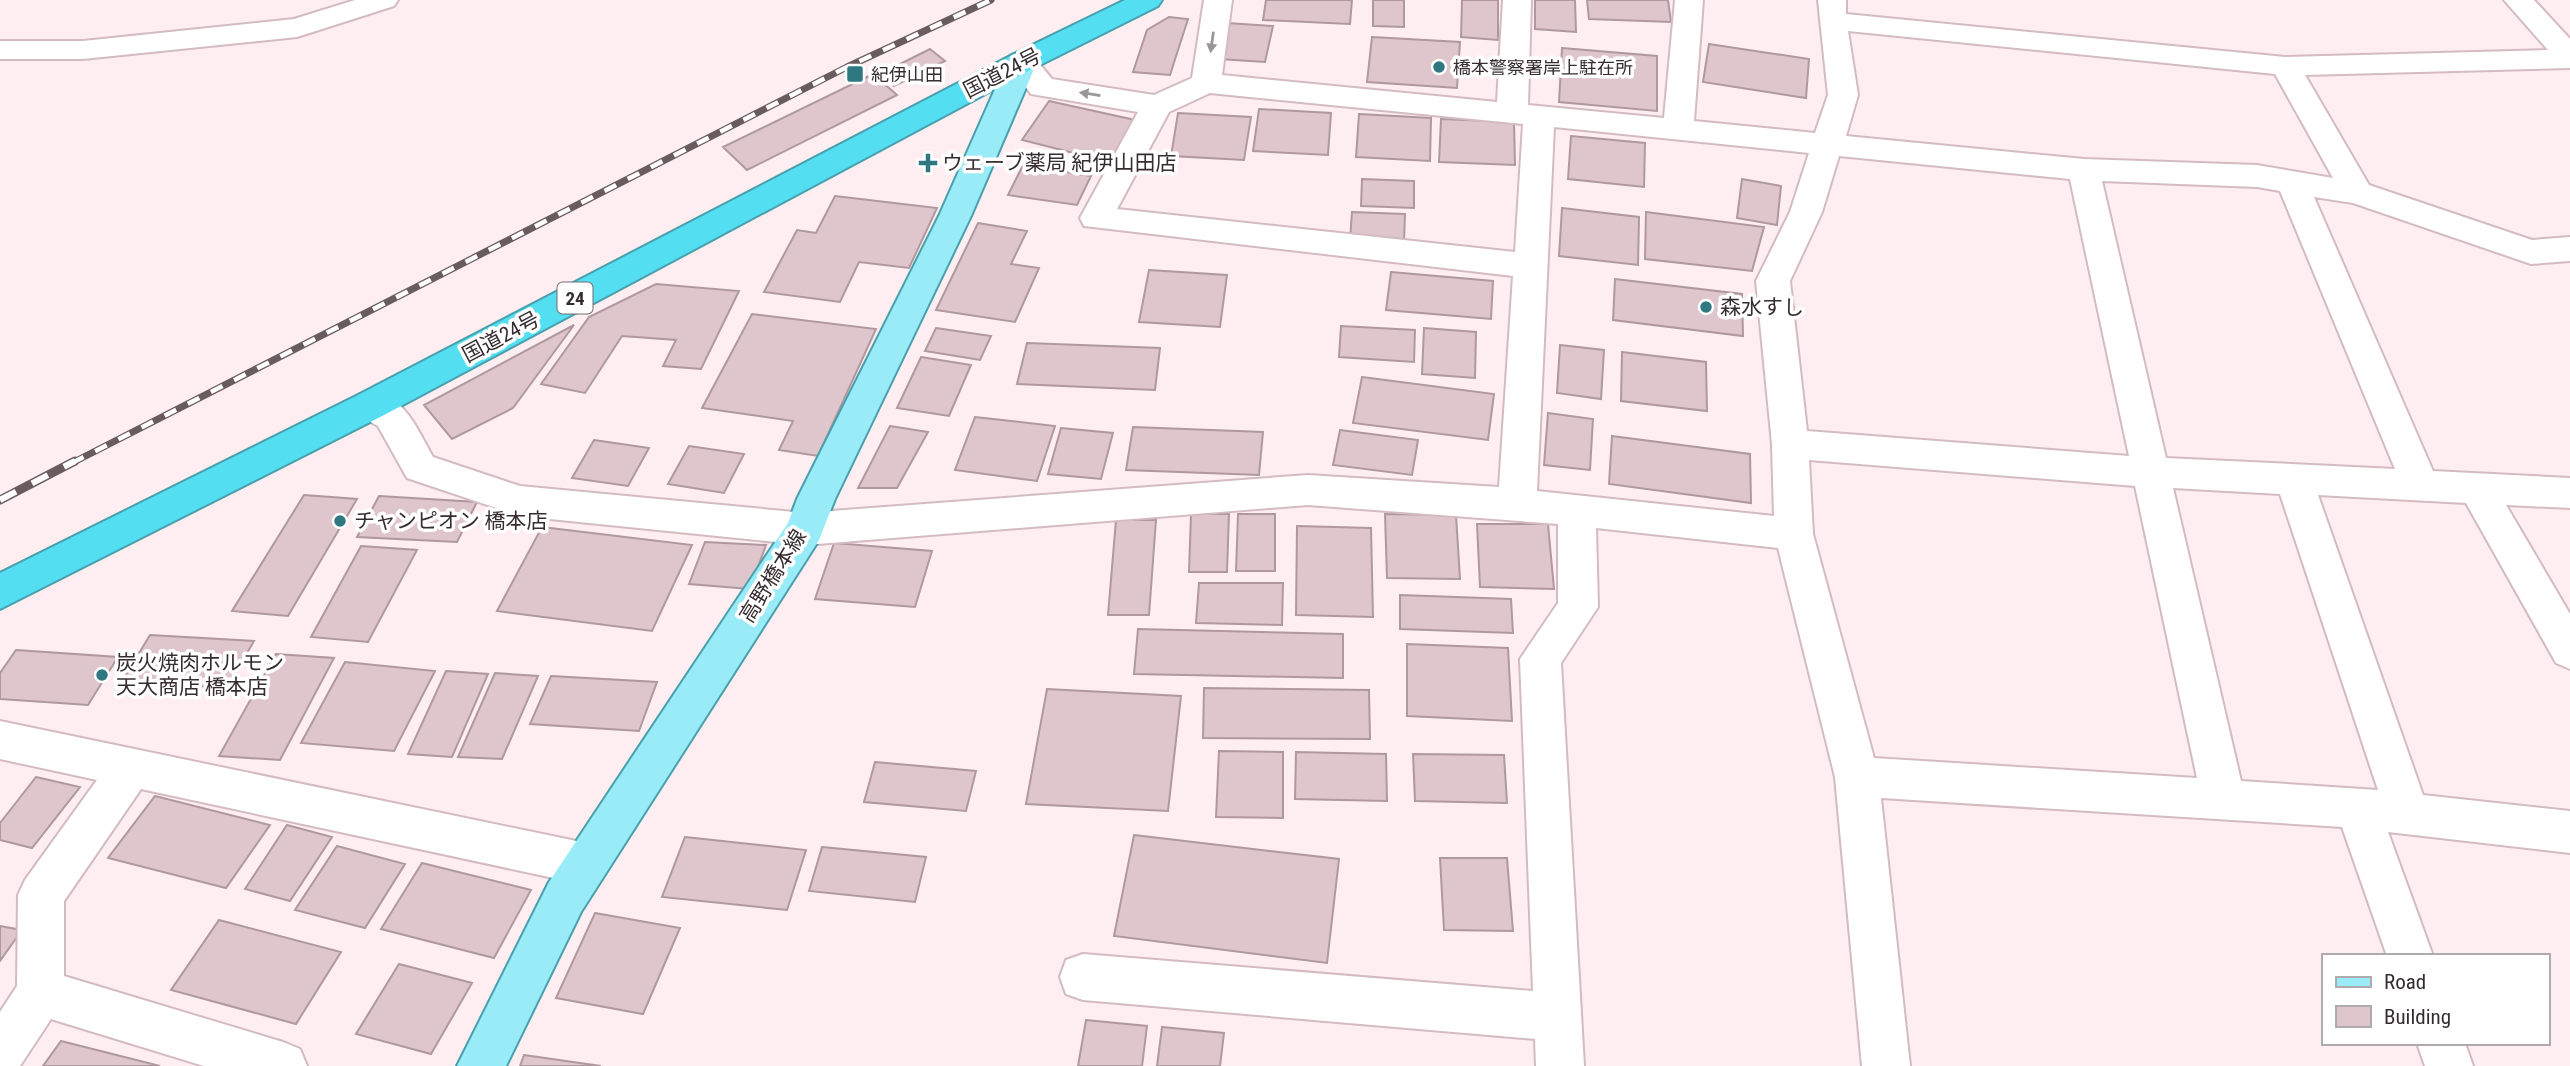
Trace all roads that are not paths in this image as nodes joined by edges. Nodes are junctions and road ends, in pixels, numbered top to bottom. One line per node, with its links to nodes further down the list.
1 (384, 0): 7 (street)
2 (1148, 0): 11 (highway, 国道24号 / 24)
3 (1218, 0): 13 (street, one-way to 13)
4 (1517, 0): 15 (street)
5 (1689, 0): 16 (street)
6 (2518, 0): 10 (street)
7 (346, 6): 9 (street)
8 (1832, 11): 12 (street); 17 (street)
9 (0, 50)
10 (2570, 58): 12 (street)
11 (1022, 62): 14 (street, one-way to 11); 23 (highway, 国道24号 / 24); 32 (main road, 高野橋本線)
12 (2285, 66): 20 (street)
13 (1206, 83): 14 (street); 15 (street)
14 (1157, 105): 22 (street)
15 (1526, 115): 16 (street); 22 (street)
16 (1678, 129): 17 (street)
17 (1828, 144): 18 (street); 24 (street)
18 (2084, 170): 19 (street); 25 (street)
19 (2293, 184): 20 (street); 27 (street)
20 (2357, 193): 21 (street)
21 (2570, 249)
22 (1531, 266): 30 (street)
23 (371, 405): 32 (street); 34 (highway, 国道24号 / 24)
24 (1790, 444): 25 (street); 33 (street)
25 (2148, 472): 26 (street); 39 (street)
26 (2294, 479): 27 (street); 41 (street)
27 (2420, 485): 28 (street)
28 (2477, 488): 29 (street); 35 (street)
29 (2570, 493)
30 (1517, 504): 31 (street); 32 (street)
31 (1577, 510): 33 (street); 47 (street)
32 (805, 529): 43 (main road, 高野橋本線)
33 (1794, 534): 38 (street)
34 (0, 593)
35 (2570, 651)
36 (0, 740): 37 (street)
37 (131, 768): 43 (street); 46 (street)
38 (1857, 777): 39 (street); 53 (street)
39 (2223, 797): 40 (street)
40 (2357, 808): 41 (street); 44 (street)
41 (2407, 813): 42 (street)
42 (2570, 832)
43 (586, 864): 51 (main road, 高野橋本線)
44 (2409, 954)
45 (1083, 977): 47 (street)
46 (41, 992): 49 (street); 50 (street)
47 (1558, 1017): 52 (street)
48 (2442, 1045): 54 (street)
49 (0, 1054)
50 (283, 1066)
51 (481, 1066)
52 (1560, 1066)
53 (1885, 1066)
54 (2449, 1066)

